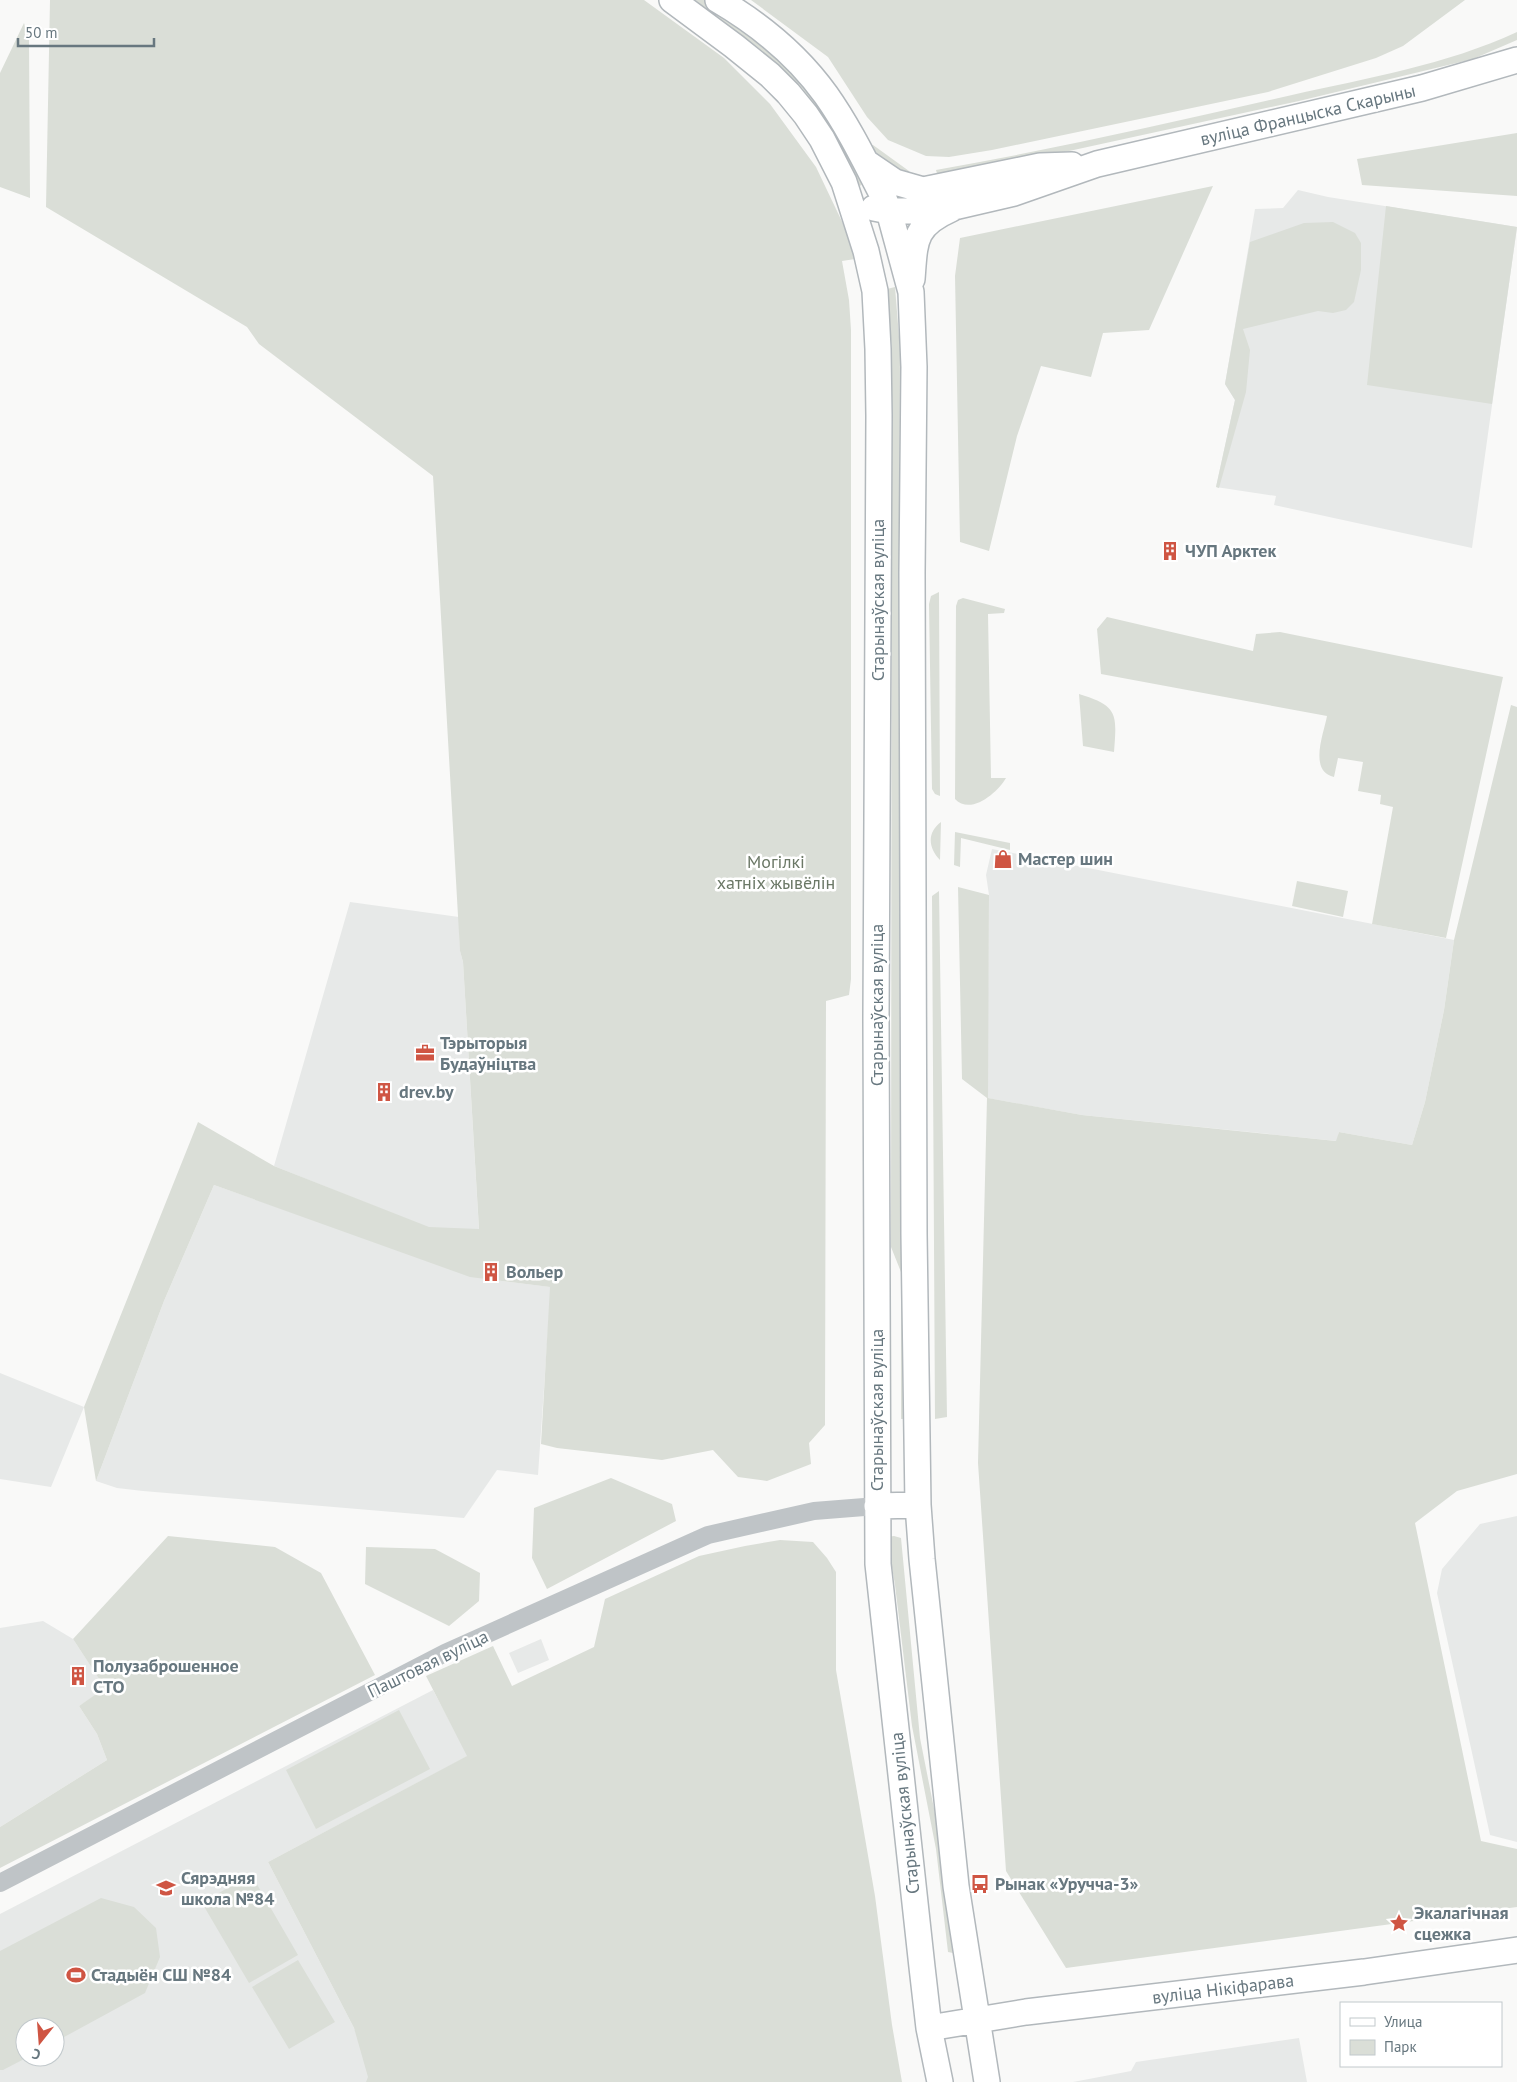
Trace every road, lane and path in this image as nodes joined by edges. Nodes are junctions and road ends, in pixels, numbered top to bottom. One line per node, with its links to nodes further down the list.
1 (672, 0): 6 (main road, Старынаўская вуліца)
2 (718, 0): 4 (main road, Старынаўская вуліца)
3 (1517, 60): 5 (main road, вуліца Францыска Скарыны)
4 (865, 161): 7 (main road, вуліца Францыска Скарыны); 9 (main road, Старынаўская вуліца)
5 (1097, 164): 7 (main road, вуліца Францыска Скарыны); 8 (main road, вуліца Францыска Скарыны)
6 (844, 182): 9 (main road); 10 (main road, Старынаўская вуліца)
7 (920, 190): 9 (main road, вуліца Францыска Скарыны)
8 (958, 206): 9 (main road, вуліца Францыска Скарыны); 11 (main road)
9 (889, 211): 10 (main road, вуліца Францыска Скарыны); 11 (main road, Старынаўская вуліца)
10 (866, 251): 13 (main road, Старынаўская вуліца)
11 (911, 292): 12 (main road, Старынаўская вуліца)
12 (918, 1505): 13 (main road); 16 (main road, Старынаўская вуліца)
13 (877, 1506): 14 (street, Паштовая вуліца); 17 (main road, Старынаўская вуліца)
14 (0, 1883)
15 (1517, 1950): 16 (main road, вуліца Нікіфарава)
16 (978, 2020): 17 (main road, вуліца Нікіфарава); 19 (main road, Старынаўская вуліца)
17 (929, 2028): 18 (main road, Старынаўская вуліца)
18 (940, 2082)
19 (988, 2082)

